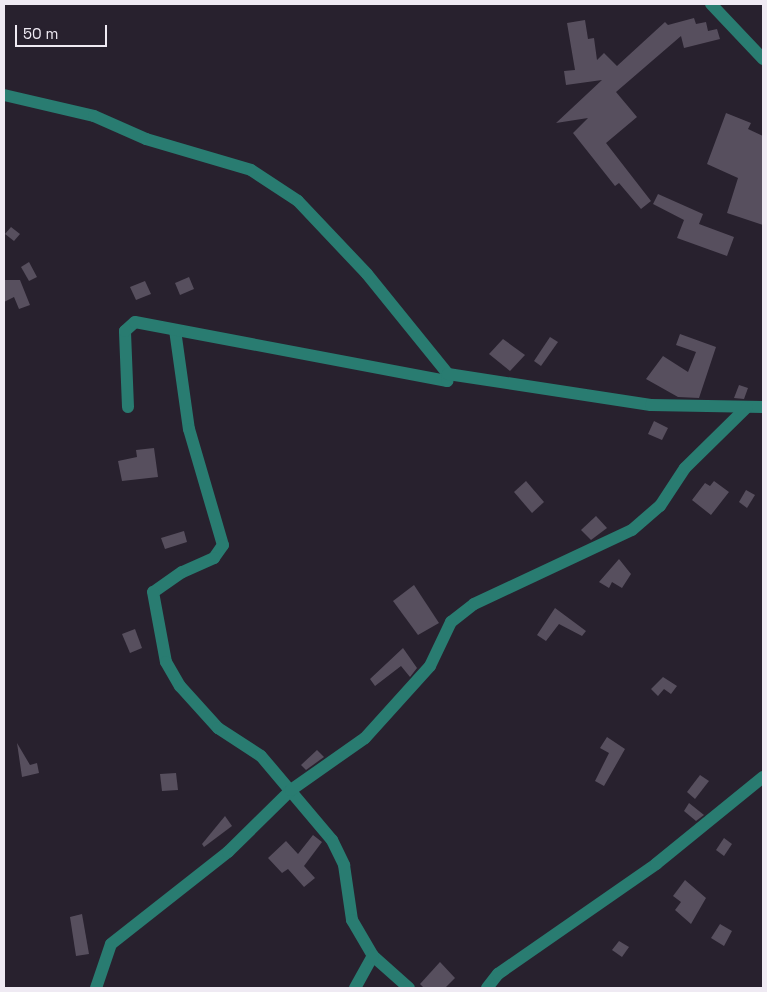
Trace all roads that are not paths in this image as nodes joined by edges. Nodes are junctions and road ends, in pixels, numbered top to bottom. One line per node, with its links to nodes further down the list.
1 (711, 4): 2 (street)
2 (763, 59)
3 (4, 95): 5 (street)
4 (175, 330): 5 (street); 6 (street); 10 (street)
5 (448, 374): 7 (street)
6 (128, 407)
7 (747, 407): 8 (street); 10 (street)
8 (763, 407)
9 (763, 777): 15 (street)
10 (290, 790): 11 (street); 12 (street)
11 (373, 956): 13 (street); 14 (street)
12 (96, 988)
13 (355, 988)
14 (410, 988)
15 (488, 988)

